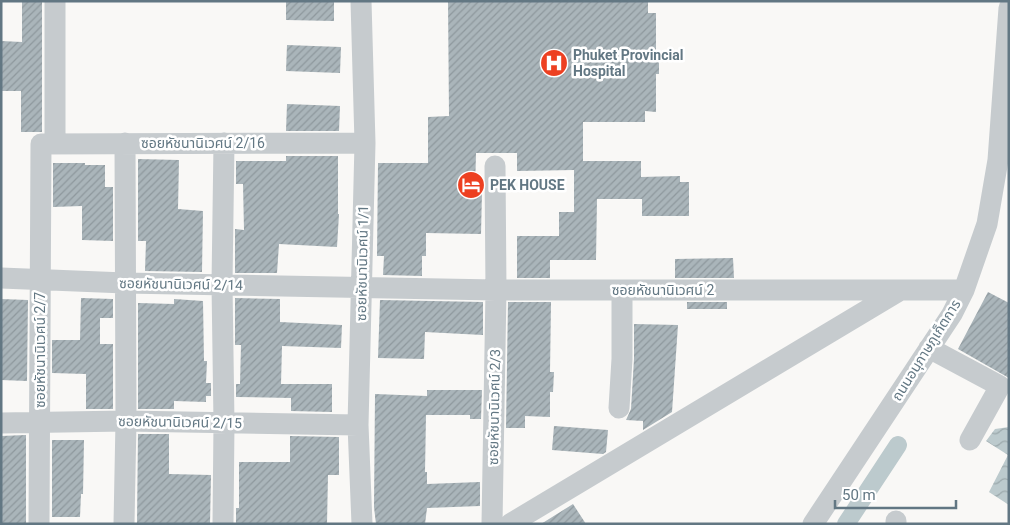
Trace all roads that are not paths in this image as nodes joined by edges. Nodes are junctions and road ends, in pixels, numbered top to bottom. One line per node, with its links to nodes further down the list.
1 (55, 1): 5 (street, ซอยหัชนานิเวศน์ 2/7)
2 (361, 1): 7 (street, ซอยหัชนานิเวศน์ 1/1)
3 (1009, 8): 16 (street, ถนนอนุภาษภูเก็ตการ)
4 (224, 143): 6 (street, ซอยหัชนานิเวศน์ 2/16); 7 (street, ซอยหัชนานิเวศน์ 2/16); 12 (street)
5 (48, 144): 6 (street, ซอยหัชนานิเวศน์ 2/16); 10 (street, ซอยหัชนานิเวศน์ 2/7)
6 (125, 144): 11 (street)
7 (365, 144): 13 (street, ซอยหัชนานิเวศน์ 1/1)
8 (495, 166): 14 (street, ซอยหัชนานิเวศน์ 2/3)
9 (1, 278): 10 (street, ซอยหัชนานิเวศน์ 2/14)
10 (40, 279): 11 (street, ซอยหัชนานิเวศน์ 2/14); 21 (street, ซอยหัชนานิเวศน์ 2/7)
11 (125, 284): 12 (street, ซอยหัชนานิเวศน์ 2/14); 20 (street)
12 (222, 284): 13 (street, ซอยหัชนานิเวศน์ 2/14); 23 (street)
13 (362, 287): 14 (street, ซอยหัชนานิเวศน์ 2); 24 (street, ซอยหัชนานิเวศน์ 1/1)
14 (496, 290): 15 (street, ซอยหัชนานิเวศน์ 2); 30 (street, ซอยหัชนานิเวศน์ 2/3)
15 (622, 290): 17 (street, ซอยหัชนานิเวศน์ 2); 19 (street)
16 (964, 290): 17 (street, ซอยหัชนานิเวศน์ 2); 18 (street, ถนนอนุภาษภูเก็ตการ)
17 (899, 291): 31 (street)
18 (929, 348): 25 (street); 32 (street, ถนนอนุภาษภูเก็ตการ)
19 (620, 408)
20 (126, 421): 21 (street, ซอยหัชนานิเวศน์ 2/15); 23 (street, ซอยหัชนานิเวศน์ 2/15); 27 (street)
21 (40, 422): 22 (street, ซอยหัชนานิเวศน์ 2/15); 26 (street, ซอยหัชนานิเวศน์ 2/7)
22 (1, 423)
23 (224, 423): 24 (street, ซอยหัชนานิเวศน์ 2/15); 28 (street)
24 (358, 425): 29 (street, ซอยหัชนานิเวศน์ 1/1)
25 (970, 440)
26 (39, 524)
27 (124, 524)
28 (223, 524)
29 (362, 524)
30 (492, 524)
31 (510, 524)
32 (813, 524)

